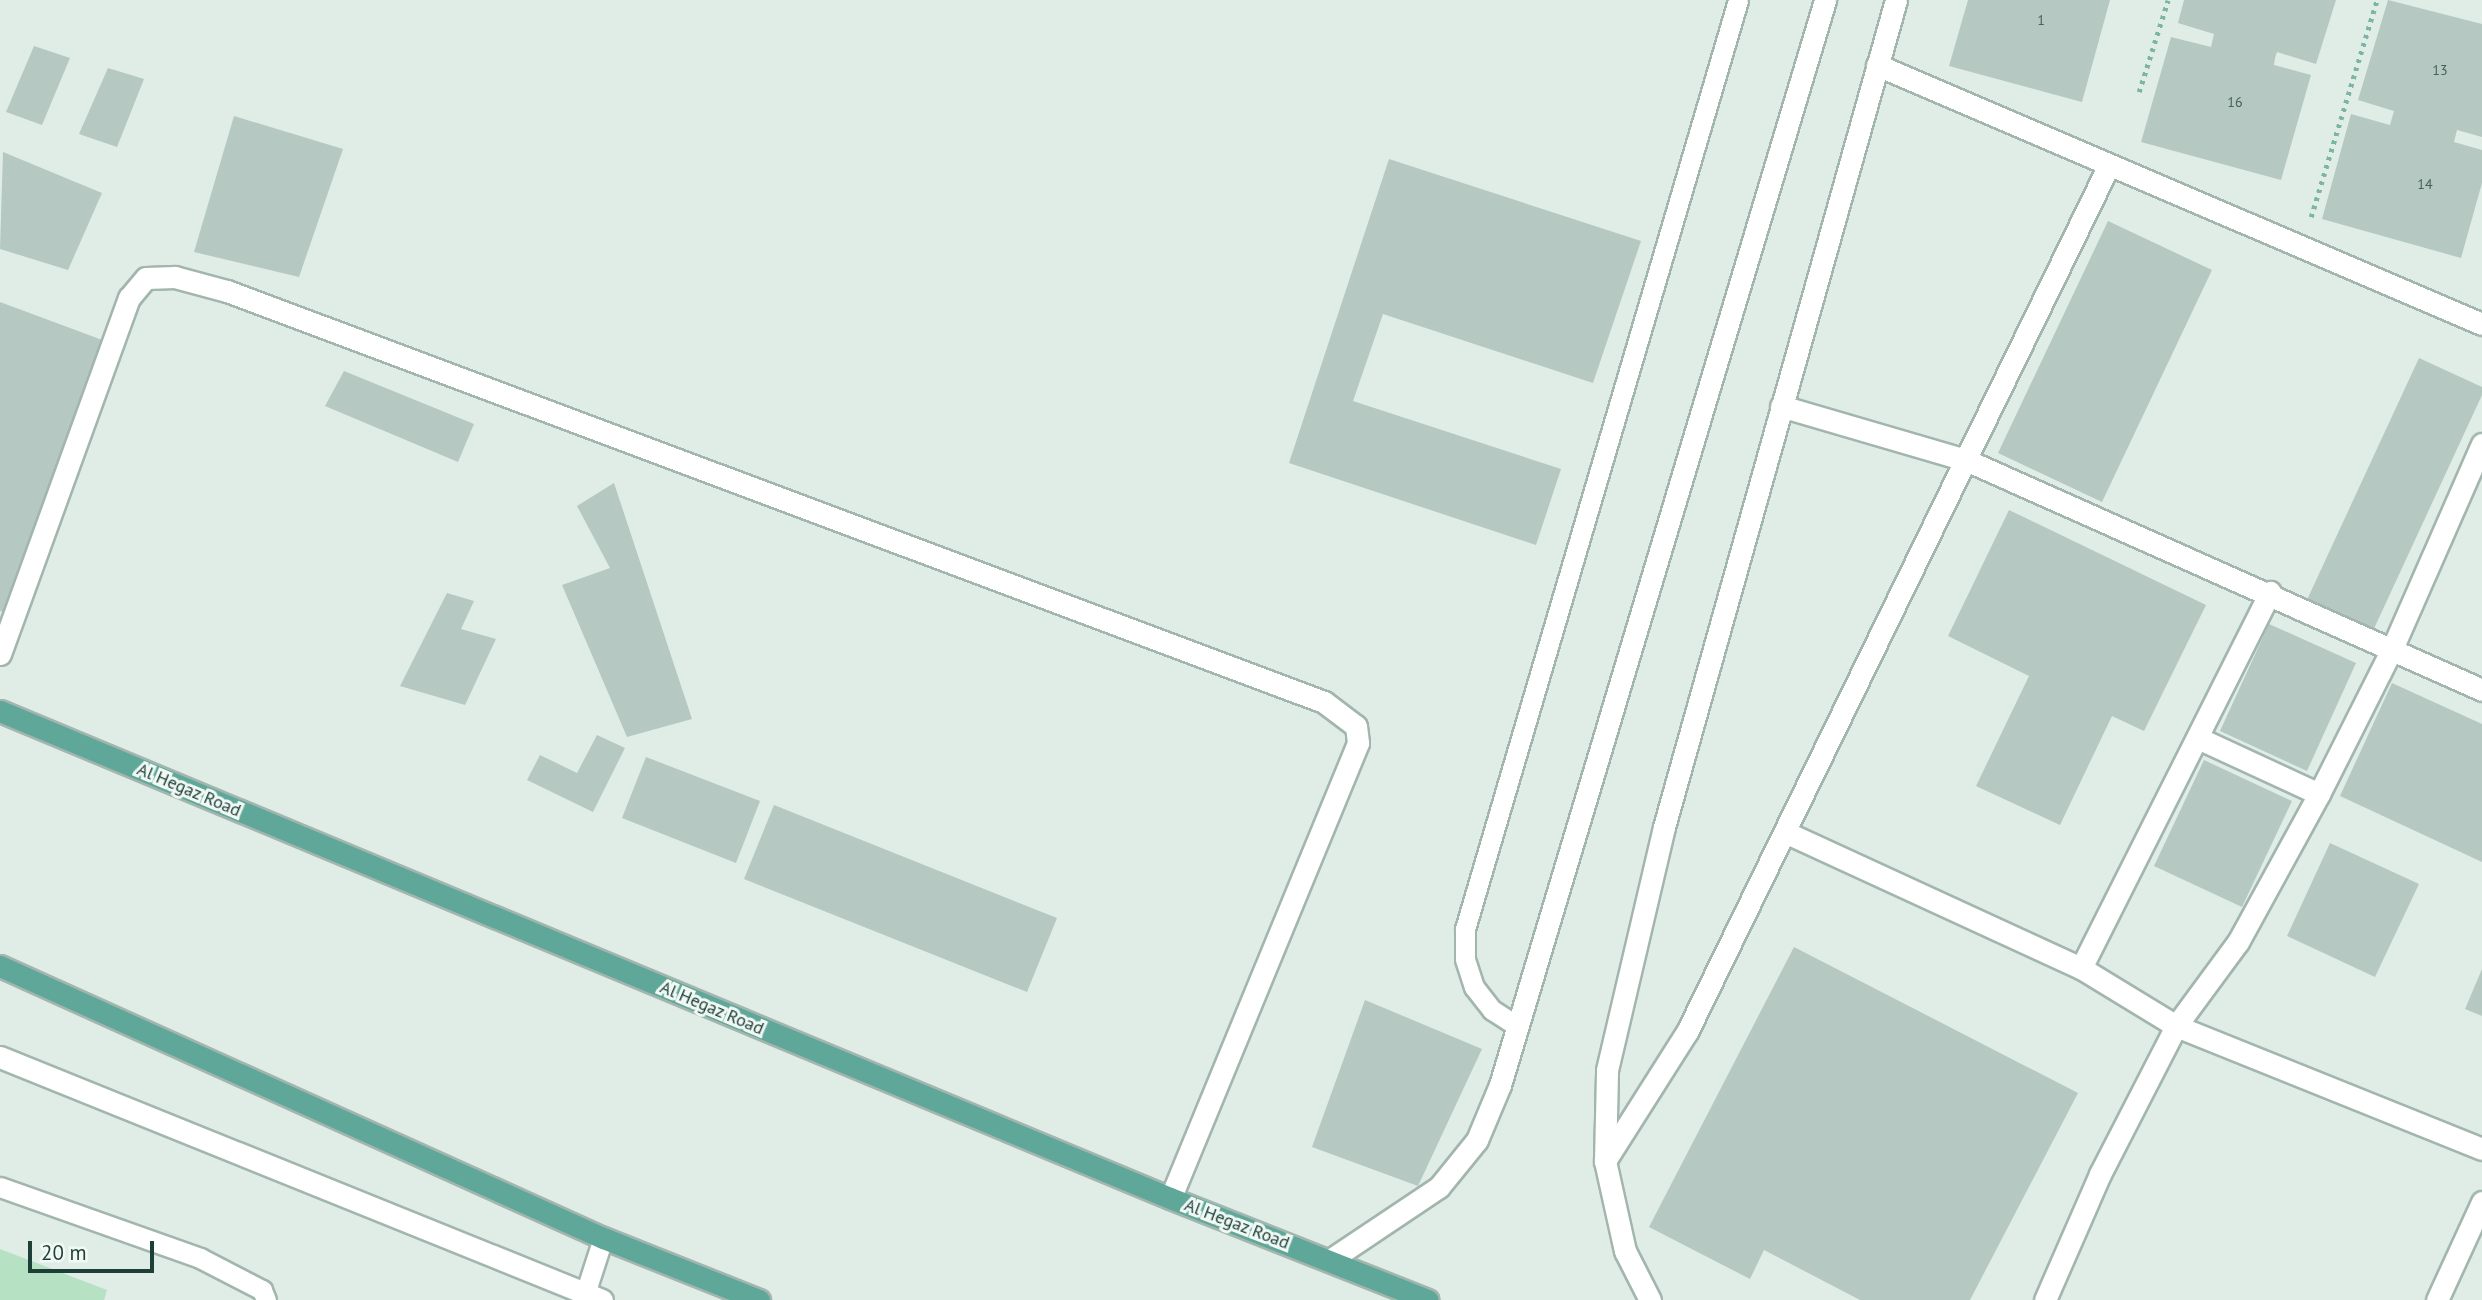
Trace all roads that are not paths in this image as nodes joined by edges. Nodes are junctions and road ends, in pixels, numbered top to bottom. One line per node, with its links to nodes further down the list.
1 (1738, 0): 20 (lane)
2 (1825, 0): 20 (street)
3 (1896, 0): 4 (street)
4 (1877, 65): 5 (street); 7 (street)
5 (2109, 165): 6 (street); 9 (street)
6 (2482, 324)
7 (1781, 406): 9 (street); 24 (street)
8 (2482, 444): 11 (street)
9 (1966, 460): 10 (street); 17 (street)
10 (2270, 592): 11 (street); 15 (street)
11 (2392, 649): 13 (street); 16 (street)
12 (0, 654): 26 (street)
13 (2482, 690)
14 (0, 711): 26 (main road, Al Hegaz Road)
15 (2198, 738): 16 (street); 19 (street)
16 (2319, 794): 21 (street)
17 (1785, 832): 19 (street); 24 (street)
18 (0, 966): 28 (main road)
19 (2081, 968): 21 (street)
20 (1517, 1026): 29 (street)
21 (2176, 1026): 23 (street); 35 (street)
22 (0, 1057): 30 (street)
23 (2482, 1149)
24 (1605, 1161): 34 (street)
25 (0, 1187): 31 (lane)
26 (1170, 1198): 29 (main road, Al Hegaz Road)
27 (2482, 1202): 36 (street)
28 (603, 1238): 30 (lane); 32 (main road)
29 (1330, 1260): 33 (main road, Al Hegaz Road)
30 (590, 1298)
31 (266, 1300)
32 (759, 1300)
33 (1427, 1300)
34 (1650, 1300)
35 (2045, 1300)
36 (2437, 1300)

